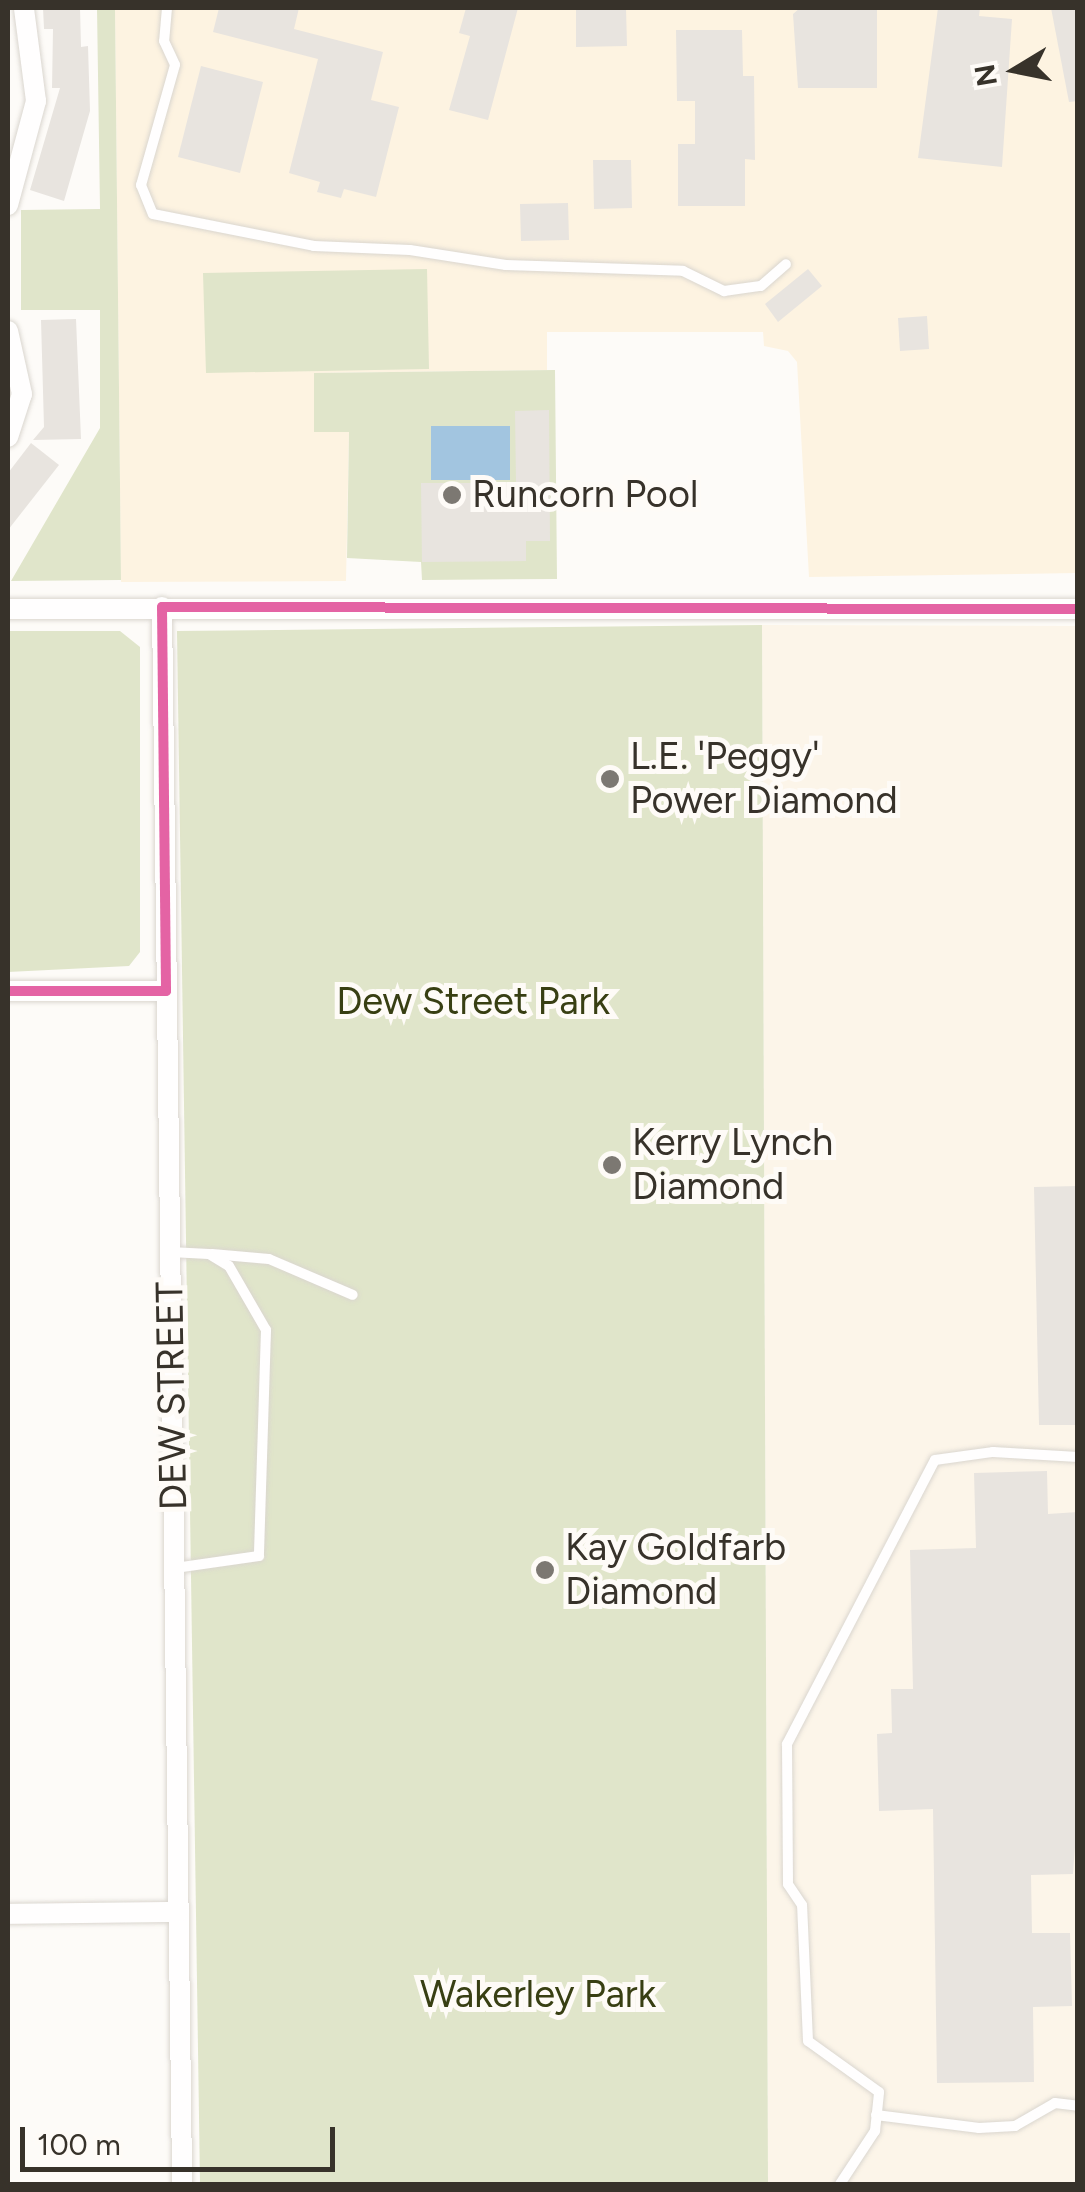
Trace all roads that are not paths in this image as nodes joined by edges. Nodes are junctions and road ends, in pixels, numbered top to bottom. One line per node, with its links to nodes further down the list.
1 (24, 8): 3 (street)
2 (167, 8): 4 (lane)
3 (8, 205)
4 (786, 264)
5 (8, 331): 6 (street)
6 (8, 437)
7 (162, 607): 8 (street); 9 (street); 10 (street, DEW STREET)
8 (8, 609)
9 (1078, 609)
10 (166, 990): 11 (street); 12 (street, DEW STREET)
11 (8, 991)
12 (170, 1252): 13 (lane); 16 (street, DEW STREET)
13 (208, 1254): 14 (lane); 16 (lane)
14 (353, 1296)
15 (1078, 1457): 20 (lane)
16 (174, 1568): 17 (street, DEW STREET)
17 (178, 1912): 18 (street); 21 (street, DEW STREET)
18 (8, 1914)
19 (1078, 2106): 20 (lane)
20 (876, 2115): 22 (lane)
21 (182, 2184)
22 (840, 2184)

